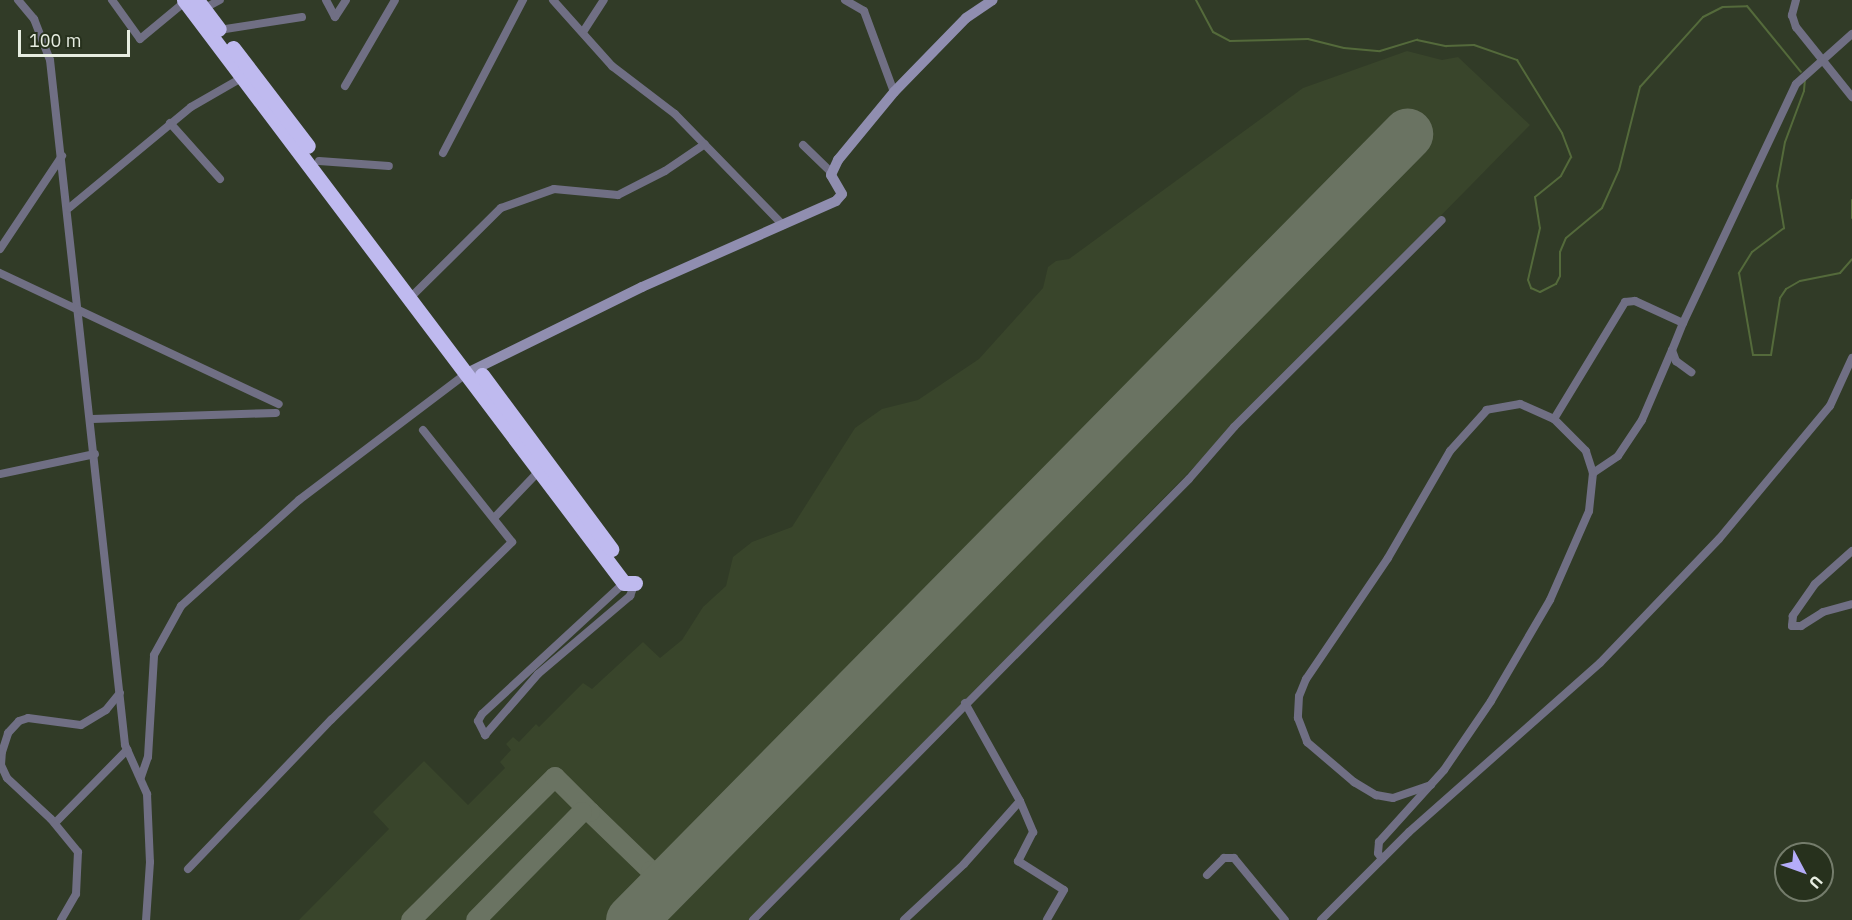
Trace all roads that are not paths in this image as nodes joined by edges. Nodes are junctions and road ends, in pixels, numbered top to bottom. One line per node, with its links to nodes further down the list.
1 (18, 0): 28 (street)
2 (112, 0): 13 (street)
3 (220, 0): 13 (street)
4 (326, 0): 5 (street)
5 (346, 0)
6 (396, 0): 20 (street)
7 (523, 0): 27 (street)
8 (553, 0): 16 (street)
9 (604, 0): 16 (street)
10 (845, 0): 21 (street)
11 (993, 0): 21 (street)
12 (1796, 0): 18 (street)
13 (191, 2): 15 (highway)
14 (302, 16): 15 (street)
15 (215, 32): 19 (highway)
16 (583, 32): 25 (street)
17 (1852, 34): 18 (street)
18 (1822, 61): 22 (street); 40 (street)
19 (246, 76): 23 (street); 24 (highway)
20 (345, 86)
21 (894, 92): 31 (street)
22 (1852, 97)
23 (170, 123): 32 (street); 33 (street)
24 (287, 129): 29 (highway); 38 (highway)
25 (705, 144): 35 (street); 38 (street)
26 (803, 145): 31 (street)
27 (443, 153)
28 (62, 156): 33 (street); 36 (street)
29 (319, 161): 30 (street); 38 (highway)
30 (389, 166)
31 (831, 172): 35 (street)
32 (220, 179)
33 (69, 208): 39 (street)
34 (1442, 220): 60 (street)
35 (783, 225): 43 (street)
36 (0, 249)
37 (0, 273): 39 (street)
38 (413, 295): 43 (highway)
39 (80, 309): 45 (street); 47 (street)
40 (1683, 323): 41 (street); 48 (street)
41 (1672, 350): 44 (street); 53 (street)
42 (1852, 358): 66 (street)
43 (472, 371): 49 (highway); 62 (street)
44 (1691, 372)
45 (279, 404)
46 (276, 413): 47 (street)
47 (92, 419): 51 (street)
48 (1554, 419): 53 (street); 63 (street)
49 (511, 423): 52 (highway); 57 (highway)
50 (423, 430): 55 (street)
51 (95, 454): 54 (street); 59 (street)
52 (540, 470): 55 (street); 57 (highway)
53 (1593, 473): 63 (street)
54 (0, 474)
55 (495, 517): 67 (street)
56 (1852, 551): 58 (street)
57 (629, 583): 57 (street)
58 (1852, 603)
59 (120, 693): 61 (street); 65 (street)
60 (965, 703): 64 (street); 71 (street)
61 (126, 750): 62 (street); 65 (street)
62 (141, 777): 70 (street)
63 (1431, 785): 66 (street)
64 (1020, 801): 72 (street); 73 (street)
65 (55, 823): 69 (street)
66 (1382, 859): 75 (street)
67 (188, 869)
68 (1207, 874): 74 (street)
69 (61, 920)
70 (146, 920)
71 (753, 920)
72 (904, 920)
73 (1047, 920)
74 (1285, 920)
75 (1321, 920)

